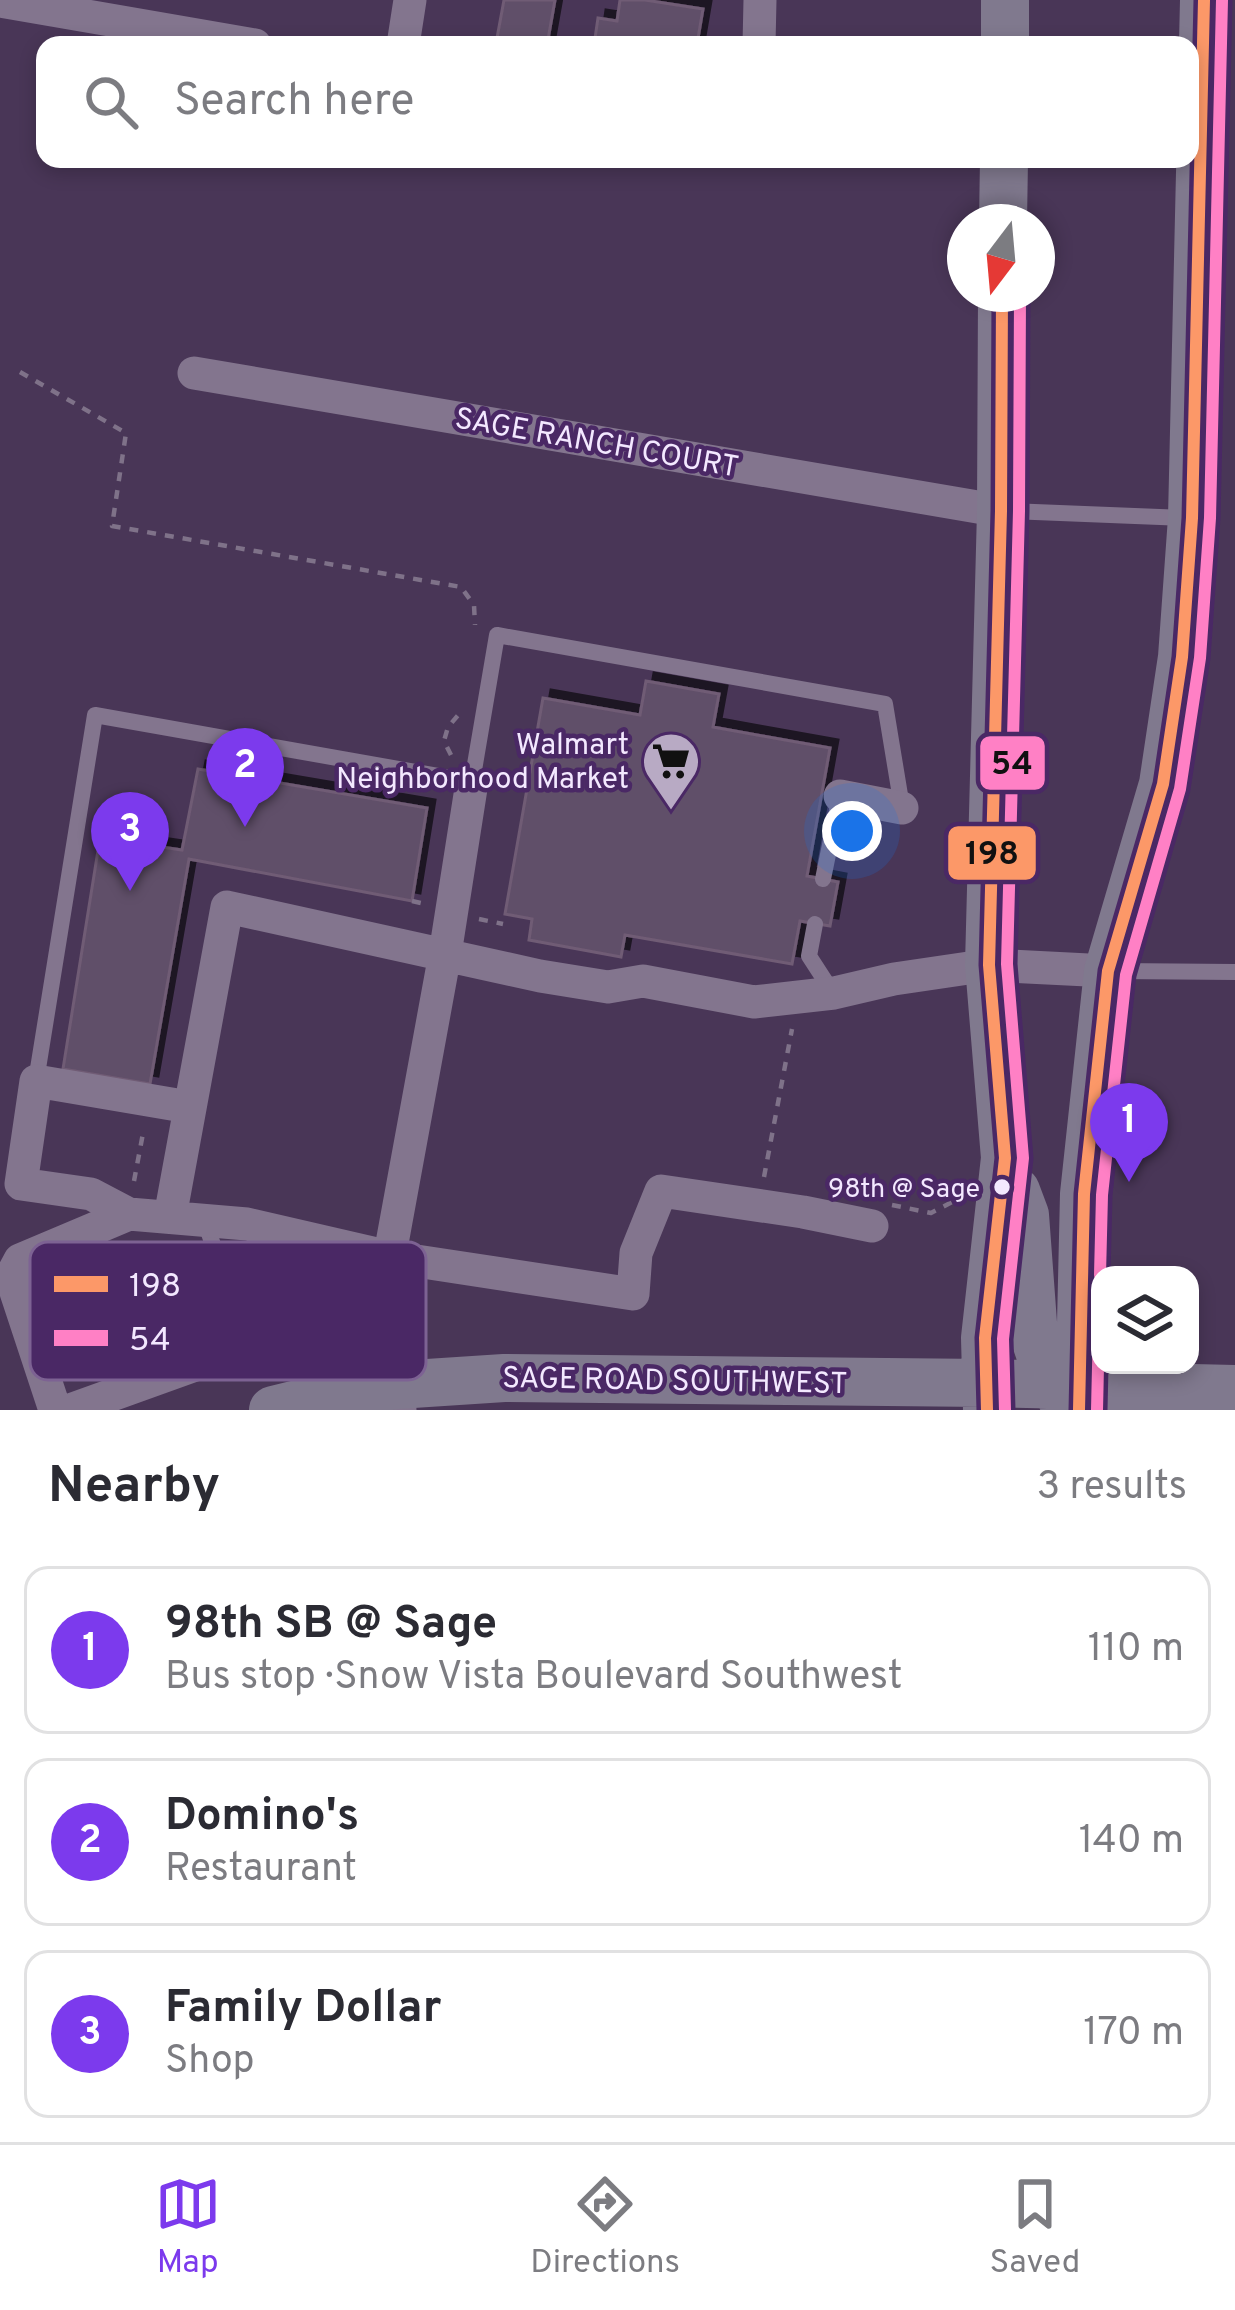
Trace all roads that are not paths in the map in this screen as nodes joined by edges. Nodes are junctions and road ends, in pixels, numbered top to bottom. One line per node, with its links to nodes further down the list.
1 (410, 0): 8 (street)
2 (760, 0): 9 (street)
3 (1005, 0): 10 (main road)
4 (1204, 0): 16 (main road)
5 (0, 1): 6 (street)
6 (52, 5): 7 (street)
7 (209, 36)
8 (404, 36)
9 (759, 36)
10 (1005, 36)
11 (1004, 168): 12 (main road)
12 (1003, 204)
13 (1003, 312): 15 (main road)
14 (194, 373): 15 (street, SAGE RANCH COURT)
15 (1001, 511): 16 (lane); 23 (main road)
16 (1192, 518): 24 (main road)
17 (461, 768): 19 (lane); 22 (street); 27 (lane)
18 (840, 796): 19 (street); 20 (lane)
19 (902, 808)
20 (824, 879)
21 (815, 924): 26 (lane)
22 (445, 955): 26 (street); 28 (street); 38 (street)
23 (989, 965): 24 (street); 26 (street); 29 (main road)
24 (1108, 971): 25 (lane); 46 (main road)
25 (1235, 972)
26 (834, 993)
27 (36, 1081): 28 (street); 30 (street)
28 (189, 1107): 32 (street)
29 (1004, 1158): 46 (main road); 47 (main road)
30 (128, 1214): 32 (street); 34 (street)
31 (874, 1214): 40 (street)
32 (187, 1218): 33 (street); 35 (lane)
33 (306, 1238): 36 (street); 37 (street)
34 (62, 1242)
35 (204, 1242)
36 (304, 1242)
37 (323, 1242)
38 (393, 1242)
39 (30, 1256): 41 (street)
40 (426, 1263)
41 (30, 1334)
42 (45, 1380): 48 (street)
43 (153, 1380): 49 (street)
44 (1235, 1389): 46 (main road, SAGE ROAD SOUTHWEST)
45 (398, 1398): 47 (main road, SAGE ROAD SOUTHWEST); 50 (main road, SAGE ROAD SOUTHWEST)
46 (1070, 1398): 47 (main road, SAGE ROAD SOUTHWEST)
47 (992, 1401)
48 (55, 1410)
49 (70, 1410)
50 (273, 1410)

